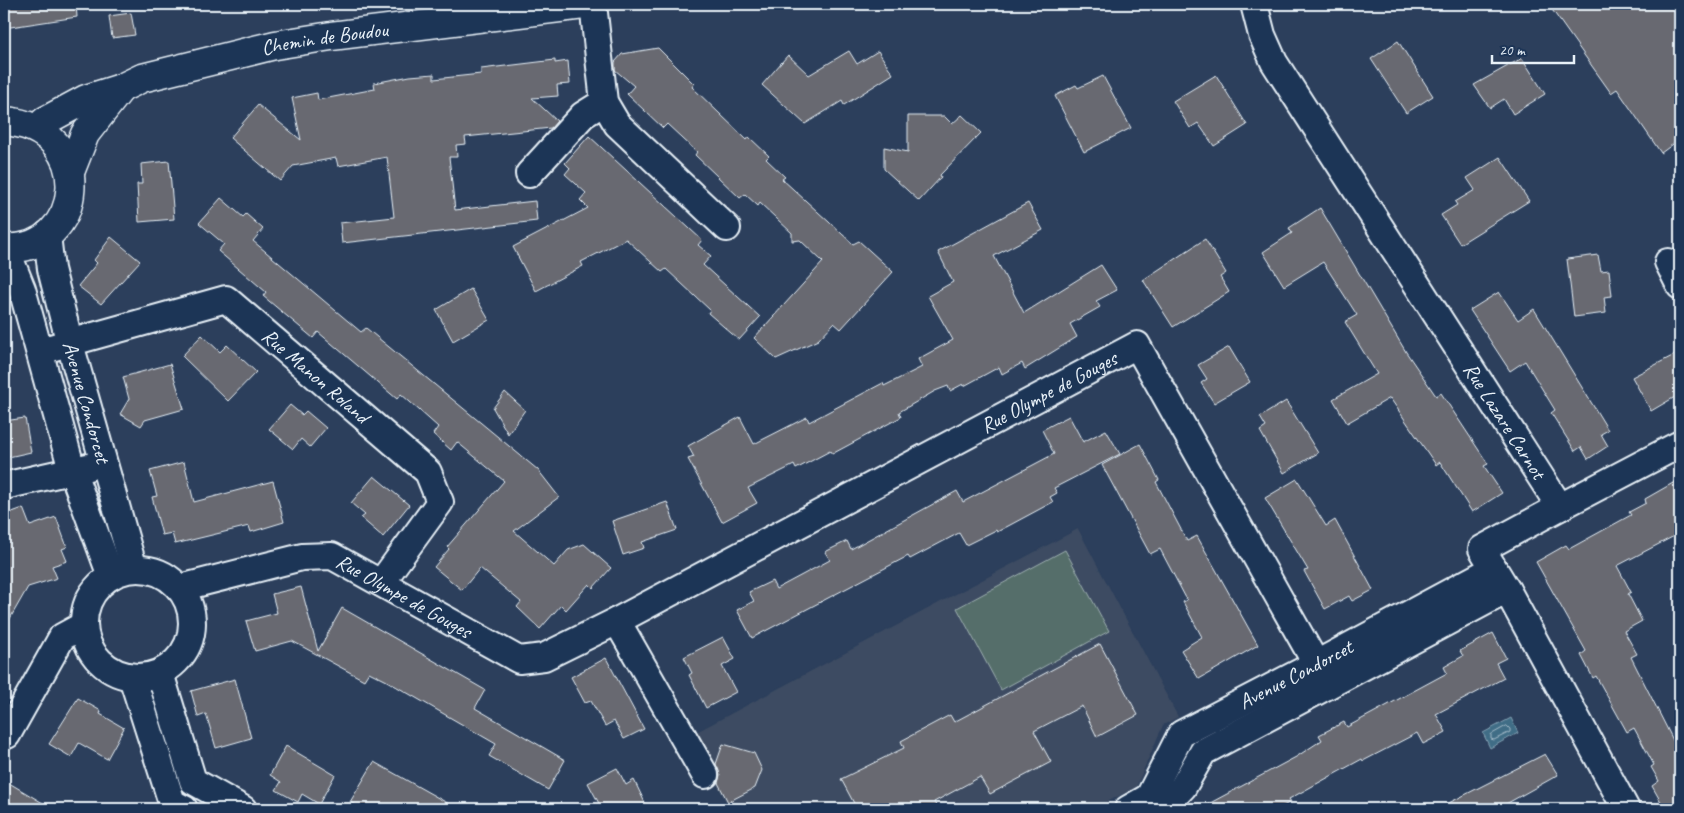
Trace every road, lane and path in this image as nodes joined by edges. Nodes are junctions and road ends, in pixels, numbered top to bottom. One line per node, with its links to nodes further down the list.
1 (592, 4): 3 (street, Chemin de Boudou); 4 (street)
2 (1254, 4): 21 (street, Rue Lazare Carnot)
3 (121, 88): 6 (street, Chemin de Boudou); 7 (street, Chemin de Boudou)
4 (604, 102): 8 (street); 9 (street)
5 (4, 121): 6 (street)
6 (38, 129): 7 (street)
7 (70, 172): 10 (street)
8 (529, 174)
9 (727, 228)
10 (47, 235): 11 (street); 15 (street, Avenue Condorcet)
11 (4, 248)
12 (4, 257): 16 (street, Avenue Condorcet)
13 (1668, 262): 14 (street)
14 (1680, 286)
15 (70, 344): 16 (street); 18 (street, Avenue Condorcet); 24 (street, Rue Manon Roland)
16 (40, 351): 19 (street, Avenue Condorcet)
17 (1680, 444): 21 (street)
18 (104, 463): 19 (street); 23 (street, Avenue Condorcet)
19 (72, 470): 20 (street); 23 (street, Avenue Condorcet)
20 (4, 486)
21 (1560, 507): 22 (street)
22 (1493, 569): 26 (street); 30 (street, Avenue Condorcet)
23 (122, 573): 25 (street); 28 (street)
24 (381, 583): 25 (street, Rue Olympe de Gouges); 27 (street, Rue Olympe de Gouges)
25 (180, 588): 29 (street)
26 (1507, 590): 30 (street, Avenue Condorcet); 38 (street)
27 (617, 621): 30 (street, Rue Olympe de Gouges); 33 (street)
28 (84, 625): 31 (street); 32 (street)
29 (160, 673): 31 (street); 35 (street)
30 (1322, 674): 36 (street, Avenue Condorcet); 37 (street, Avenue Condorcet)
31 (132, 677): 34 (street)
32 (7, 735)
33 (705, 776)
34 (184, 809)
35 (243, 809)
36 (1128, 809)
37 (1162, 809)
38 (1626, 809)

